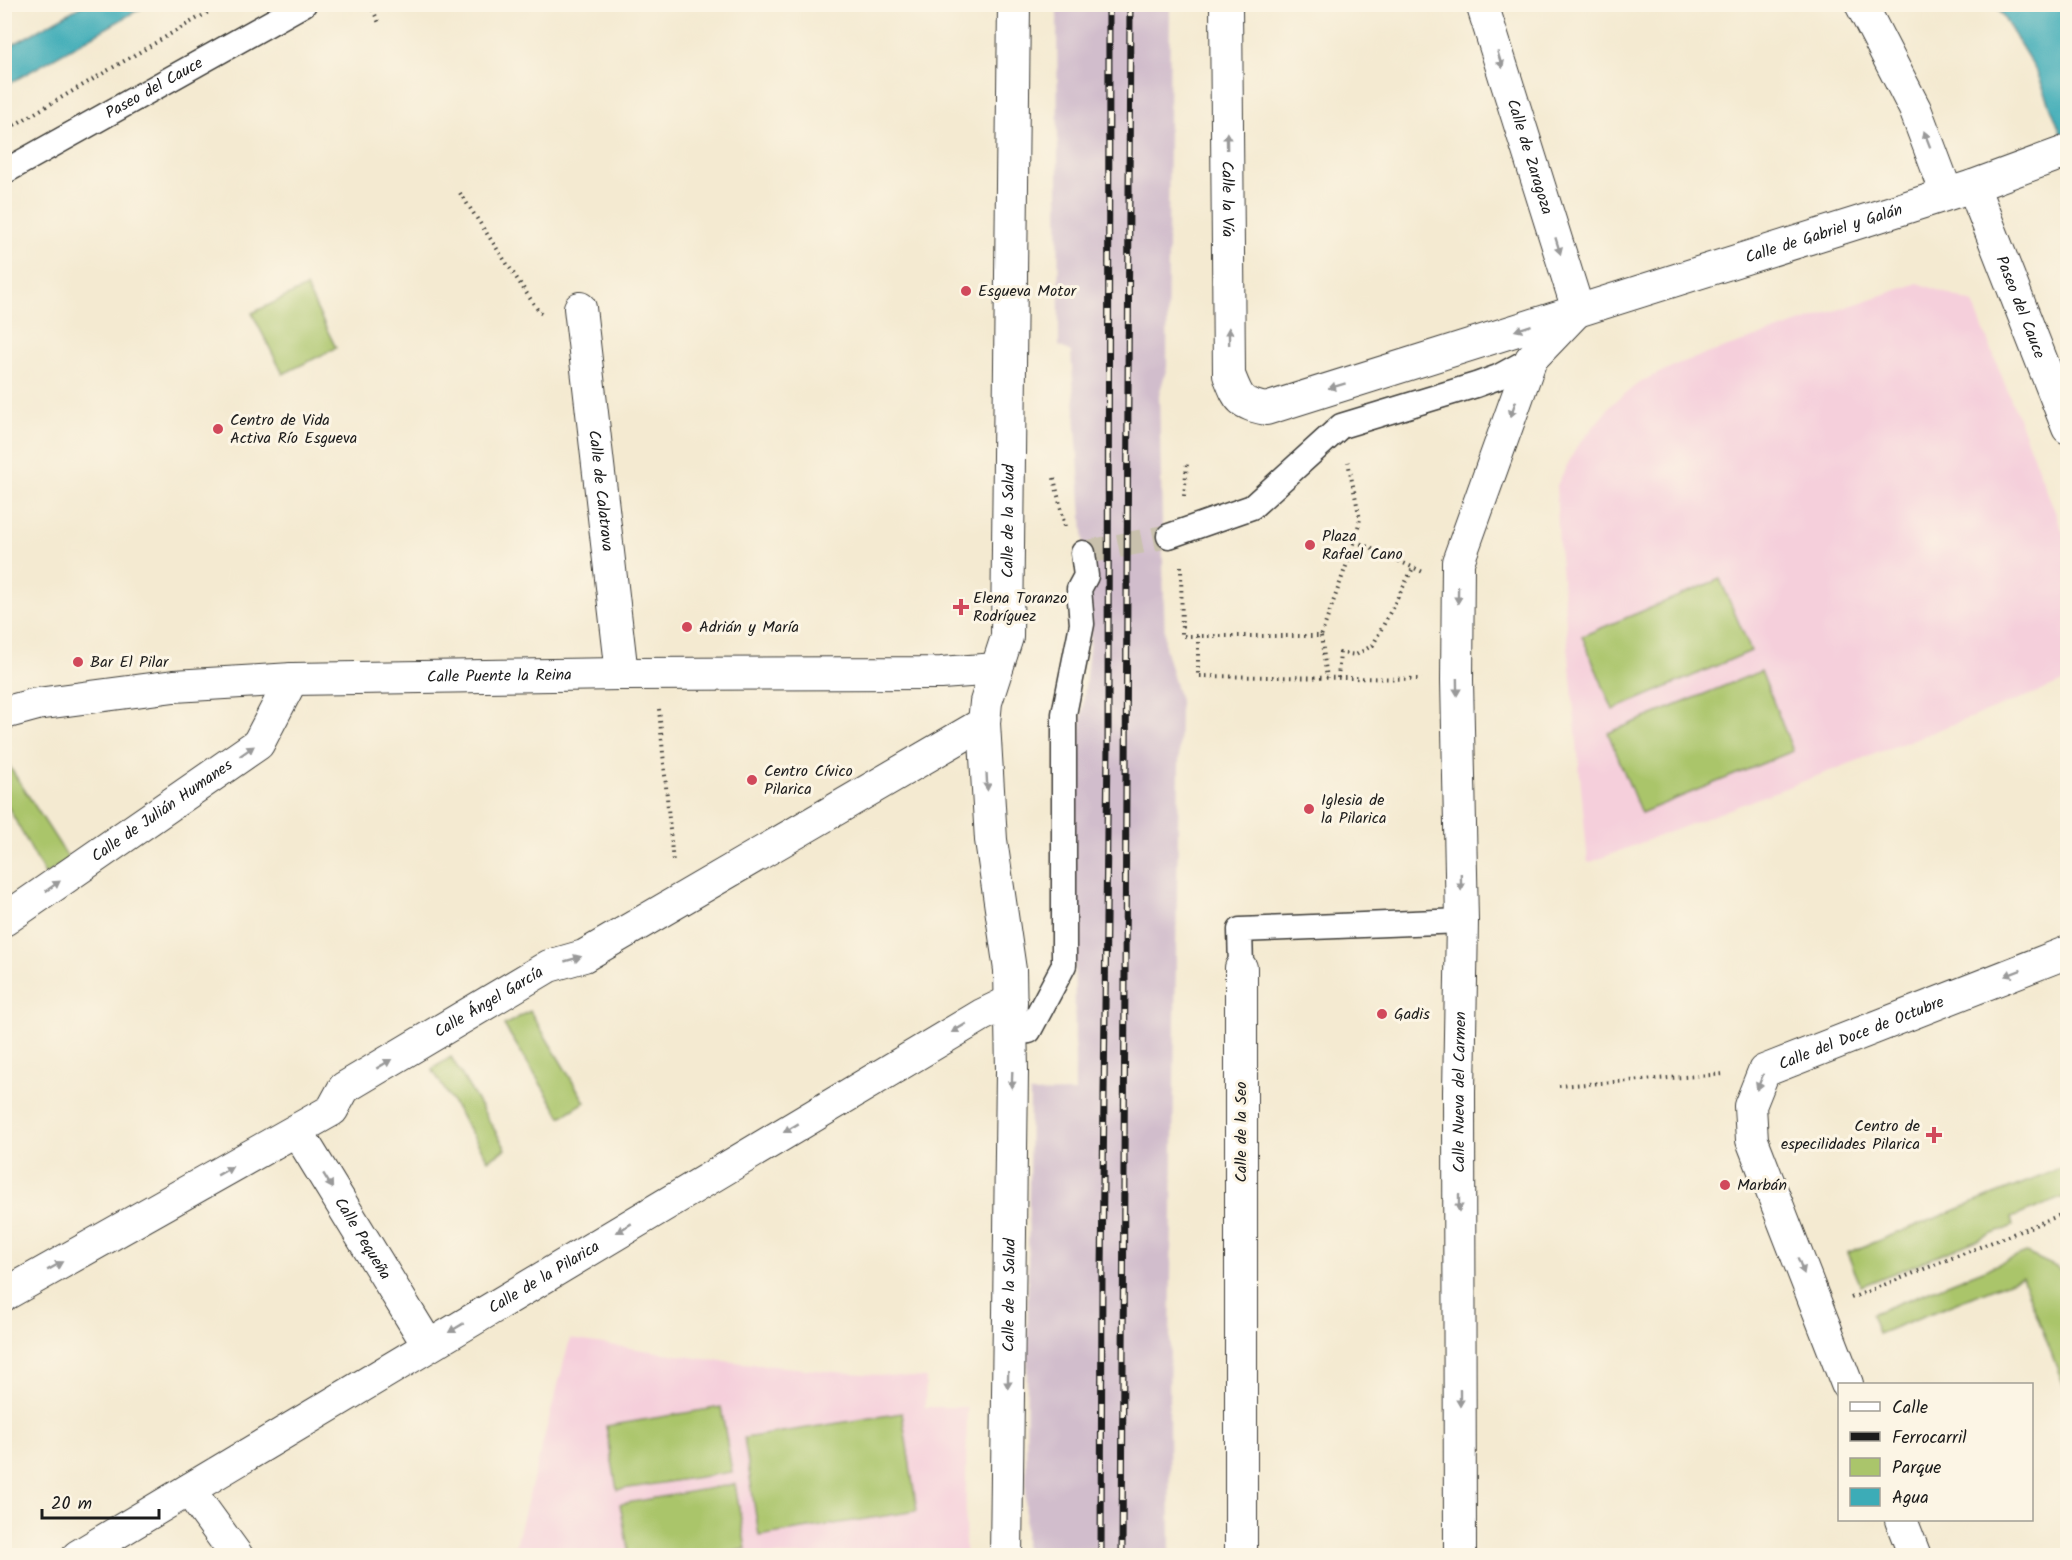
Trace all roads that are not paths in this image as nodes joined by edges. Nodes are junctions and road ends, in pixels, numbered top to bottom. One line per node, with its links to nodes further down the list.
1 (304, 4): 7 (street, Paseo del Cauce)
2 (1014, 4): 15 (street, Calle de la Salud)
3 (1226, 4): 9 (street, Calle la Vía, one-way to 3)
4 (1482, 4): 9 (street, Calle de Zaragoza, one-way to 9)
5 (1861, 4): 8 (street, Paseo del Cauce, one-way to 5)
6 (2067, 151): 8 (street, Calle de Gabriel y Galán)
7 (4, 172)
8 (1960, 190): 9 (street, Calle de Gabriel y Galán); 12 (street, Paseo del Cauce)
9 (1578, 310): 11 (street)
10 (582, 321): 16 (street, Calle de Calatrava)
11 (1531, 359): 13 (street); 21 (street, Calle Nueva del Carmen, one-way to 21)
12 (2067, 428)
13 (1169, 536)
14 (1083, 553): 25 (street)
15 (997, 669): 16 (street, Calle Puente la Reina); 19 (street, Calle de la Salud)
16 (622, 674): 17 (street, Calle Puente la Reina)
17 (292, 679): 18 (street, Calle Puente la Reina); 20 (street, Calle de Julián Humanes, one-way to 17)
18 (4, 713)
19 (984, 723): 24 (street, Calle de la Salud, one-way to 24); 26 (street, Calle Ángel García, one-way to 19)
20 (4, 920)
21 (1462, 921): 23 (street, Calle de la Seo); 36 (street, Calle Nueva del Carmen, one-way to 36)
22 (2067, 952): 29 (street, Calle del Doce de Octubre, one-way to 29)
23 (1241, 968): 35 (street, Calle de la Seo)
24 (1011, 1001): 25 (street, Calle de la Salud); 28 (street, Calle de la Pilarica, one-way to 28)
25 (1011, 1033): 34 (street, Calle de la Salud, one-way to 34)
26 (297, 1131): 27 (street, Calle Ángel García, one-way to 26); 28 (street, Calle Pequeña, one-way to 28)
27 (4, 1295)
28 (429, 1344): 30 (street, Calle de la Pilarica)
29 (1848, 1383)
30 (189, 1490): 32 (street, Calle de la Pilarica); 33 (street)
31 (1901, 1521): 37 (street)
32 (78, 1556)
33 (237, 1556)
34 (1006, 1556)
35 (1241, 1556)
36 (1460, 1556)
37 (1915, 1556)

